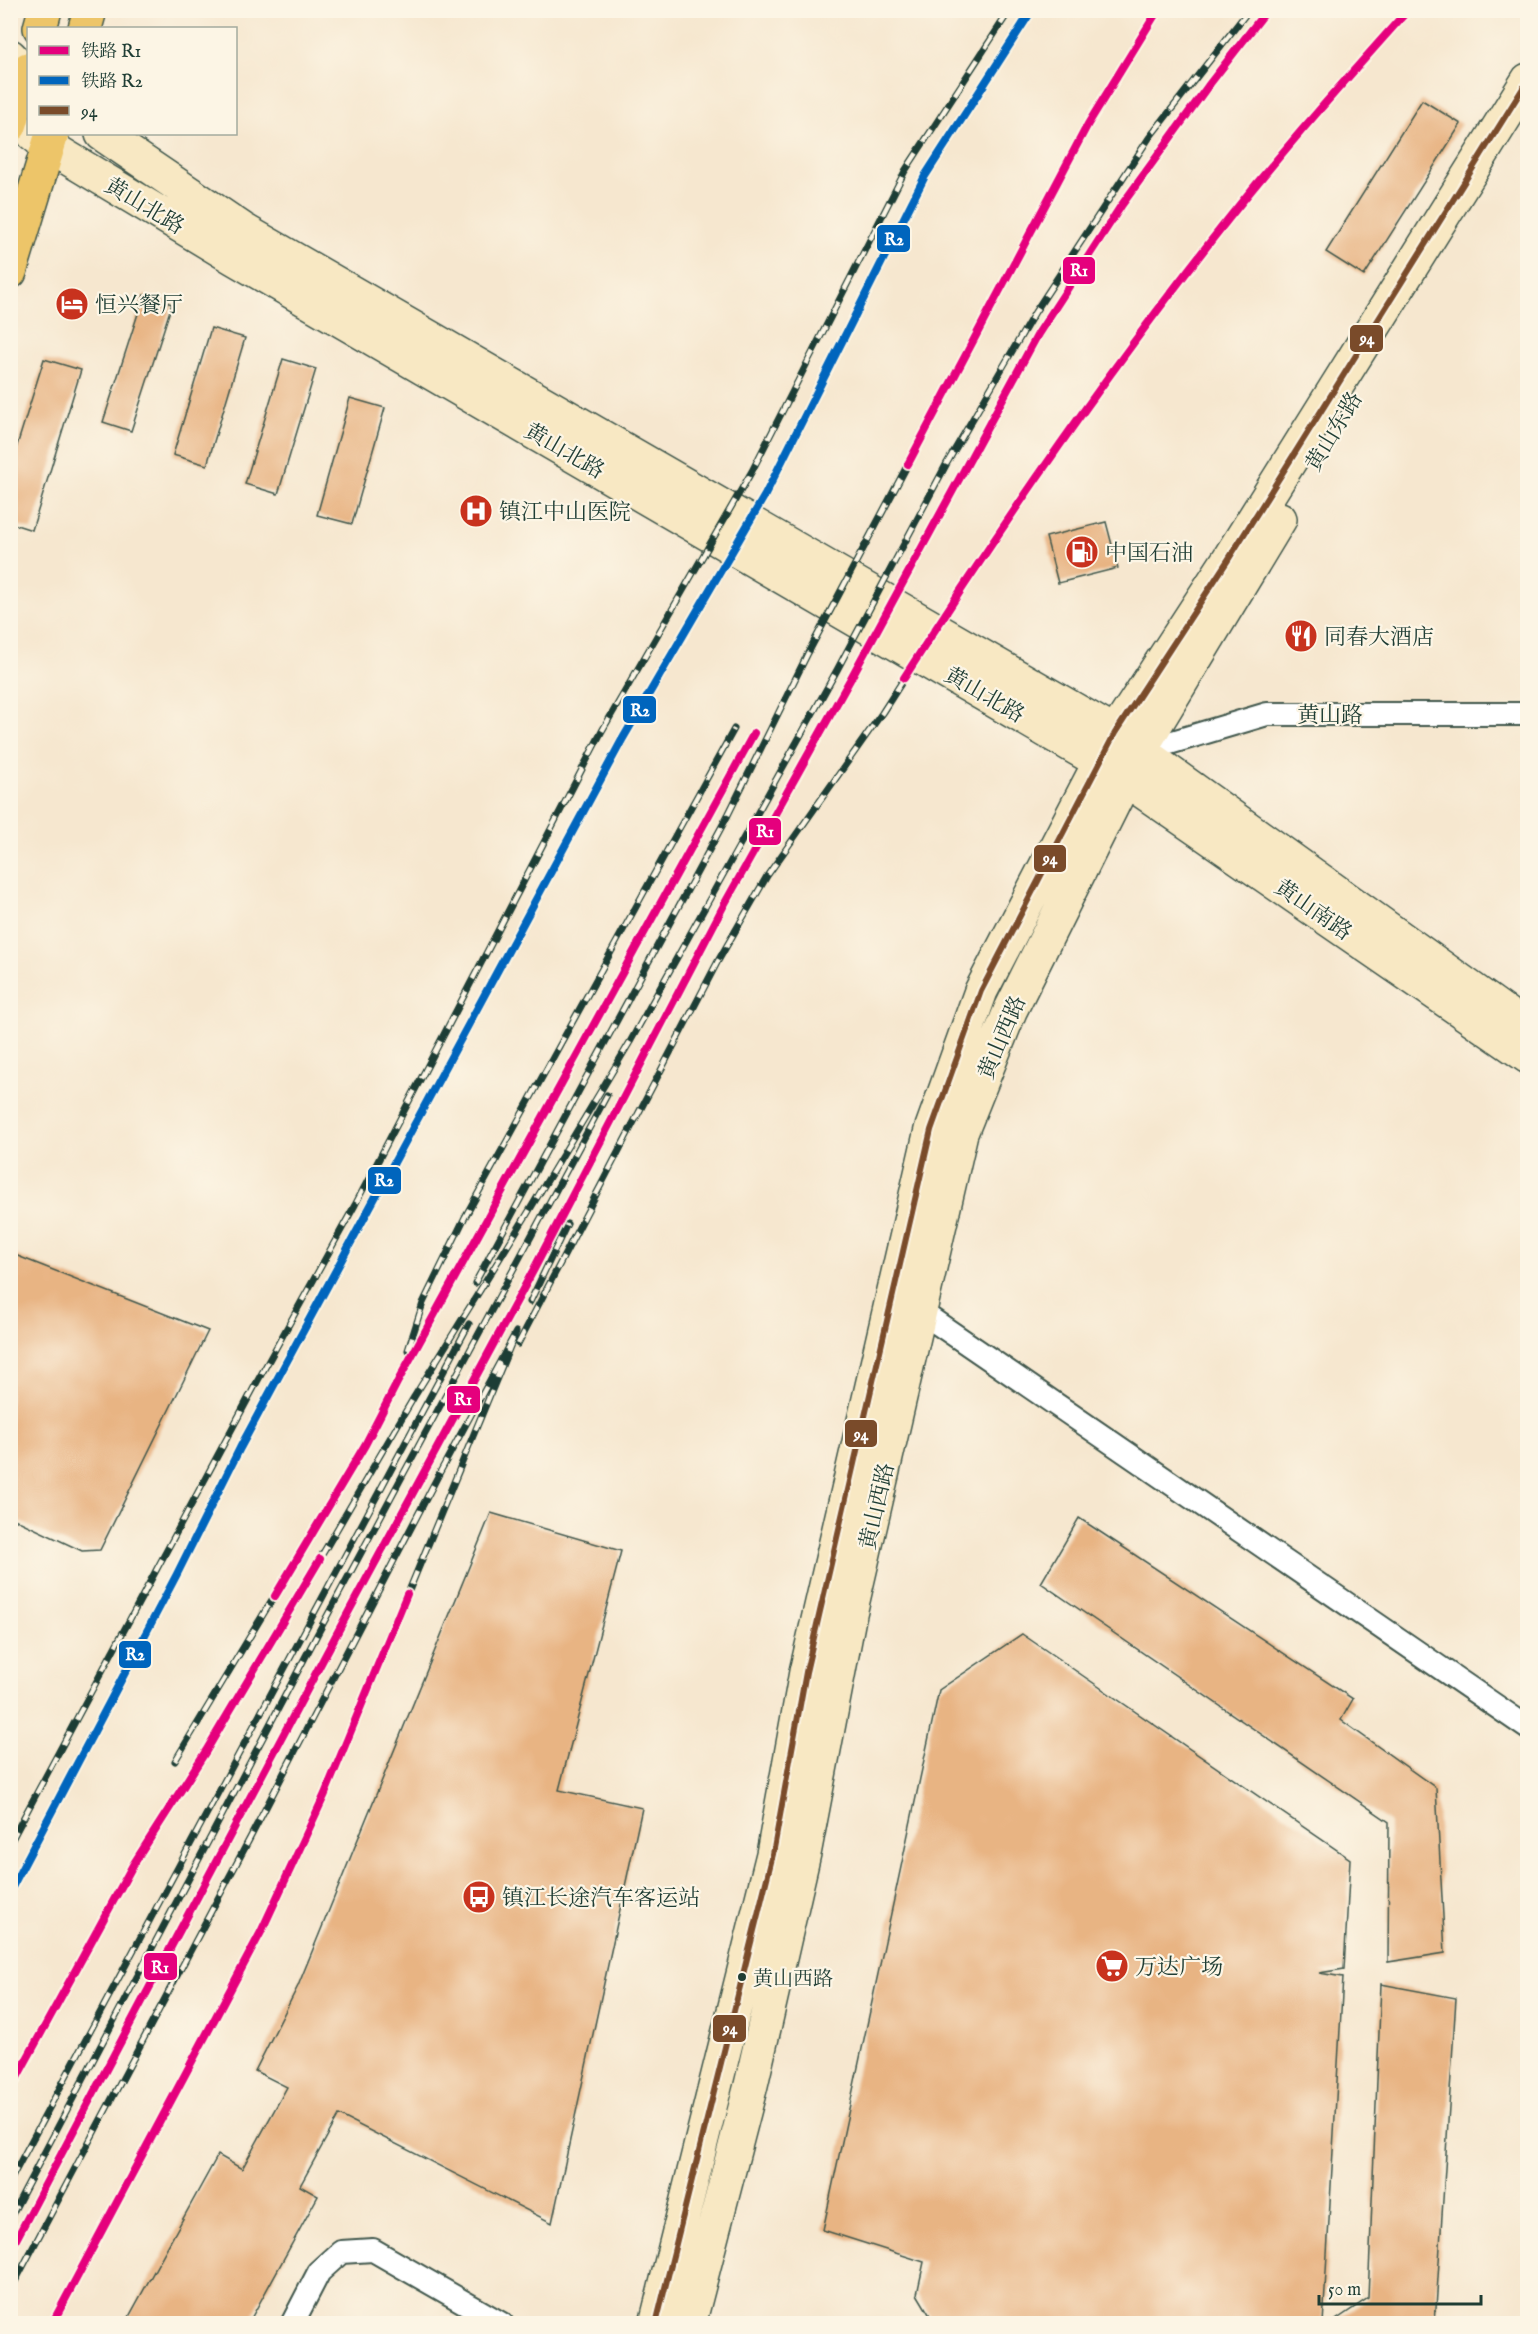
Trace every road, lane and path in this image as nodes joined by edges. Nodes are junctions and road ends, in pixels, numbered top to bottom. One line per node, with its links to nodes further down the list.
1 (45, 10): 3 (main road)
2 (90, 10): 4 (main road)
3 (40, 27)
4 (85, 27)
5 (24, 68): 8 (main road)
6 (1527, 80): 14 (street, 黄山东路)
7 (1527, 111): 14 (street, 黄山东路)
8 (27, 114)
9 (27, 135): 12 (main road)
10 (38, 135): 14 (street, 黄山北路)
11 (103, 135): 14 (street, 黄山北路)
12 (10, 272)
13 (1527, 714): 14 (street, 黄山路)
14 (1120, 756): 15 (street, 黄山南路); 16 (street, 黄山南路); 17 (street, 黄山西路); 21 (street, 黄山西路)
15 (1527, 1029)
16 (1527, 1057)
17 (921, 1312): 18 (street); 22 (street, 黄山西路)
18 (1527, 1728)
19 (292, 2324): 20 (street)
20 (502, 2324)
21 (656, 2324)
22 (688, 2324)

